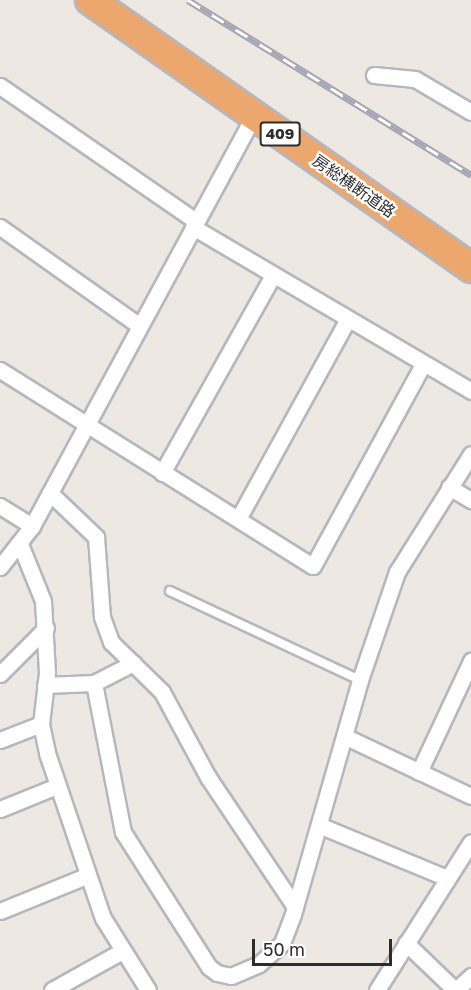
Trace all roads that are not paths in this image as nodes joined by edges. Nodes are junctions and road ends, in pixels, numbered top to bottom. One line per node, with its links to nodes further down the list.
1 (90, 0): 5 (highway, 房総横断道路 / 409)
2 (374, 75): 4 (street)
3 (0, 86): 6 (street)
4 (471, 112)
5 (254, 116): 6 (street); 8 (highway, 房総横断道路 / 409)
6 (195, 224): 9 (street); 11 (street)
7 (0, 227): 11 (street)
8 (471, 268)
9 (273, 274): 10 (street); 17 (street)
10 (348, 319): 12 (street); 22 (street)
11 (140, 326): 15 (street)
12 (423, 364): 14 (street); 22 (street)
13 (0, 370): 15 (street)
14 (471, 390)
15 (86, 426): 17 (street); 19 (street)
16 (471, 454): 18 (street)
17 (162, 473): 22 (street)
18 (449, 487): 20 (street); 31 (street)
19 (50, 493): 23 (street); 29 (street)
20 (471, 500)
21 (0, 506): 23 (street)
22 (238, 519)
23 (32, 526): 24 (street)
24 (20, 544): 25 (street); 27 (street)
25 (0, 567)
26 (170, 591): 31 (lane)
27 (46, 628): 30 (street); 33 (street)
28 (471, 661): 37 (street)
29 (133, 663): 32 (street); 45 (street)
30 (0, 674)
31 (360, 680): 35 (street)
32 (94, 683): 33 (street); 45 (street)
33 (45, 685): 34 (street)
34 (41, 724): 36 (street); 38 (street)
35 (346, 737): 37 (street); 41 (street)
36 (0, 740)
37 (419, 772): 39 (street)
38 (57, 786): 40 (street); 43 (street)
39 (471, 796)
40 (0, 809)
41 (321, 826): 44 (street); 45 (street)
42 (471, 842): 44 (street)
43 (86, 876): 46 (street); 48 (street)
44 (447, 878): 47 (street)
45 (295, 907)
46 (0, 911)
47 (406, 943): 52 (street); 53 (street)
48 (122, 951): 50 (street); 51 (street)
49 (471, 976): 53 (street)
50 (52, 990)
51 (148, 990)
52 (377, 990)
53 (455, 990)

